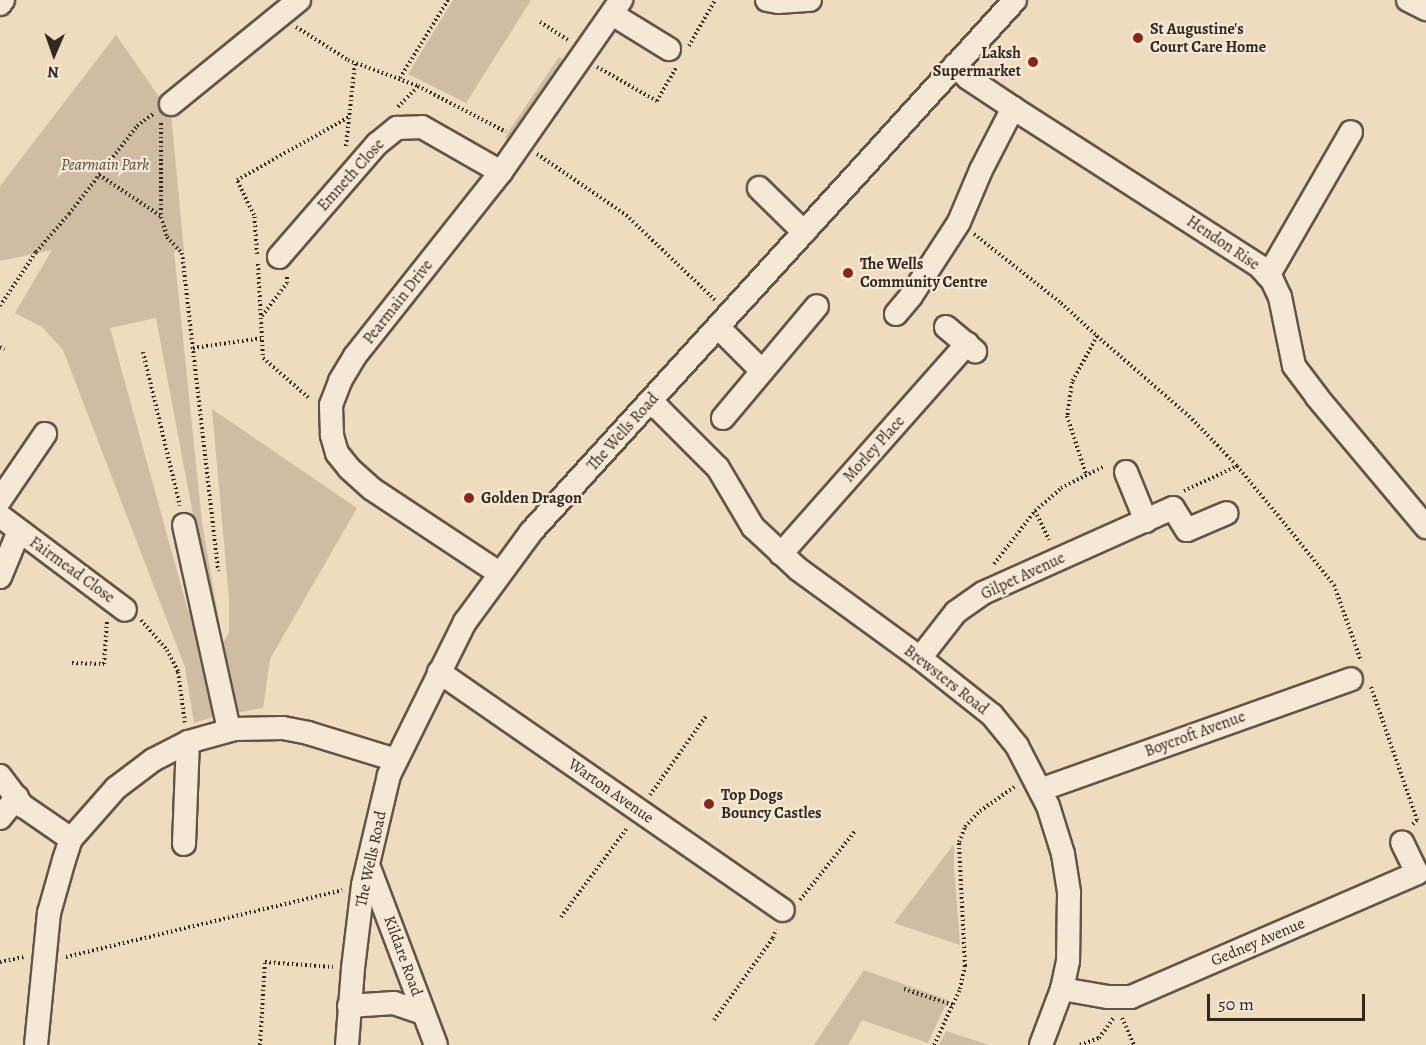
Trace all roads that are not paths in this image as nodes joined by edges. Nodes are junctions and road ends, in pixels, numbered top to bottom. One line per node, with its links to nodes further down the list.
1 (3, 0): 7 (street)
2 (299, 0): 12 (street)
3 (767, 0): 4 (street)
4 (810, 0)
5 (1016, 0): 11 (street, The Wells Road)
6 (1408, 0): 9 (street)
7 (0, 4)
8 (616, 7): 10 (street); 15 (street, Pearmain Drive)
9 (1426, 9)
10 (669, 49)
11 (955, 65): 13 (street, Hendon Rise); 17 (street, The Wells Road)
12 (166, 107)
13 (1013, 108): 19 (street, Hendon Rise); 21 (street)
14 (1351, 132): 19 (street)
15 (494, 167): 18 (street, Emneth Close); 37 (street, Pearmain Drive)
16 (759, 188): 17 (street)
17 (804, 232): 22 (street, The Wells Road)
18 (283, 265)
19 (1268, 276): 34 (street, Hendon Rise)
20 (817, 306): 24 (street)
21 (896, 314)
22 (724, 320): 24 (street); 25 (street, The Wells Road)
23 (946, 327): 36 (street, Morley Place)
24 (761, 370): 26 (street)
25 (648, 404): 36 (street, Brewsters Road); 37 (street, The Wells Road)
26 (723, 418)
27 (45, 434): 29 (street)
28 (1126, 472): 32 (street)
29 (0, 500)
30 (1227, 513): 32 (street, Gilpet Avenue)
31 (0, 516): 35 (street, Fairmead Close)
32 (1146, 521): 40 (street, Gilpet Avenue)
33 (184, 525): 43 (street)
34 (1426, 527)
35 (19, 531): 38 (street, Fairmead Close); 39 (street, Fairmead Close)
36 (782, 554): 40 (street, Brewsters Road)
37 (499, 573): 41 (street, The Wells Road)
38 (0, 578)
39 (117, 603)
40 (920, 658): 47 (street, Brewsters Road)
41 (439, 672): 45 (street, The Wells Road); 54 (street, Warton Avenue)
42 (1361, 675): 47 (street, Boycroft Avenue)
43 (229, 730): 44 (street); 45 (street)
44 (188, 742): 50 (street); 52 (street)
45 (396, 760): 53 (street, The Wells Road)
46 (0, 776): 48 (street)
47 (1036, 783): 55 (street, Brewsters Road)
48 (17, 797): 49 (street); 50 (street)
49 (0, 818)
50 (71, 839): 58 (street)
51 (1402, 842): 55 (street, Gedney Avenue)
52 (184, 844)
53 (366, 875): 56 (street, The Wells Road); 57 (street, Kildare Road)
54 (783, 910)
55 (1062, 989): 61 (street, Brewsters Road)
56 (349, 1006): 57 (street, Kildare Road); 59 (street, The Wells Road)
57 (423, 1013): 60 (street, Kildare Road)
58 (36, 1045)
59 (347, 1045)
60 (436, 1045)
61 (1041, 1045)

